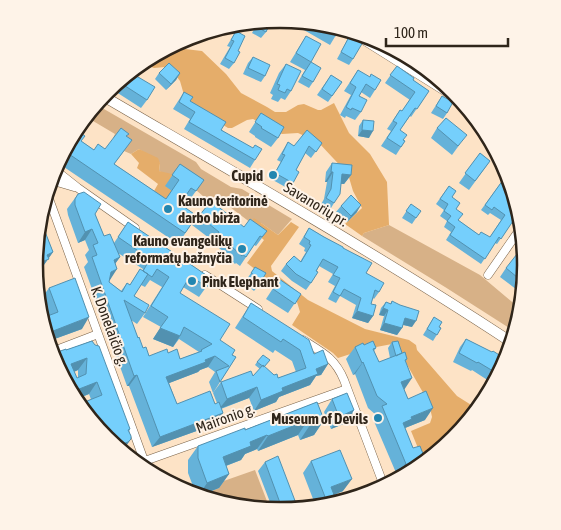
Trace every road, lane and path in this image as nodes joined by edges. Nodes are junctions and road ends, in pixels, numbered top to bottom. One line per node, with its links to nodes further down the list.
1 (376, 48): 2 (street)
2 (438, 87)
3 (110, 100): 15 (main road, Savanorių pr.)
4 (61, 174): 6 (street)
5 (58, 182): 6 (street)
6 (78, 188): 8 (street)
7 (51, 204): 13 (street, K. Donelaičio g.)
8 (140, 231)
9 (516, 235): 11 (street)
10 (202, 273): 12 (street)
11 (488, 275)
12 (261, 311)
13 (98, 334): 16 (street); 18 (street, K. Donelaičio g.)
14 (298, 336): 17 (street)
15 (506, 338)
16 (59, 349)
17 (347, 389): 19 (street, Maironio g.); 20 (street)
18 (142, 457)
19 (148, 461)
20 (382, 480)

